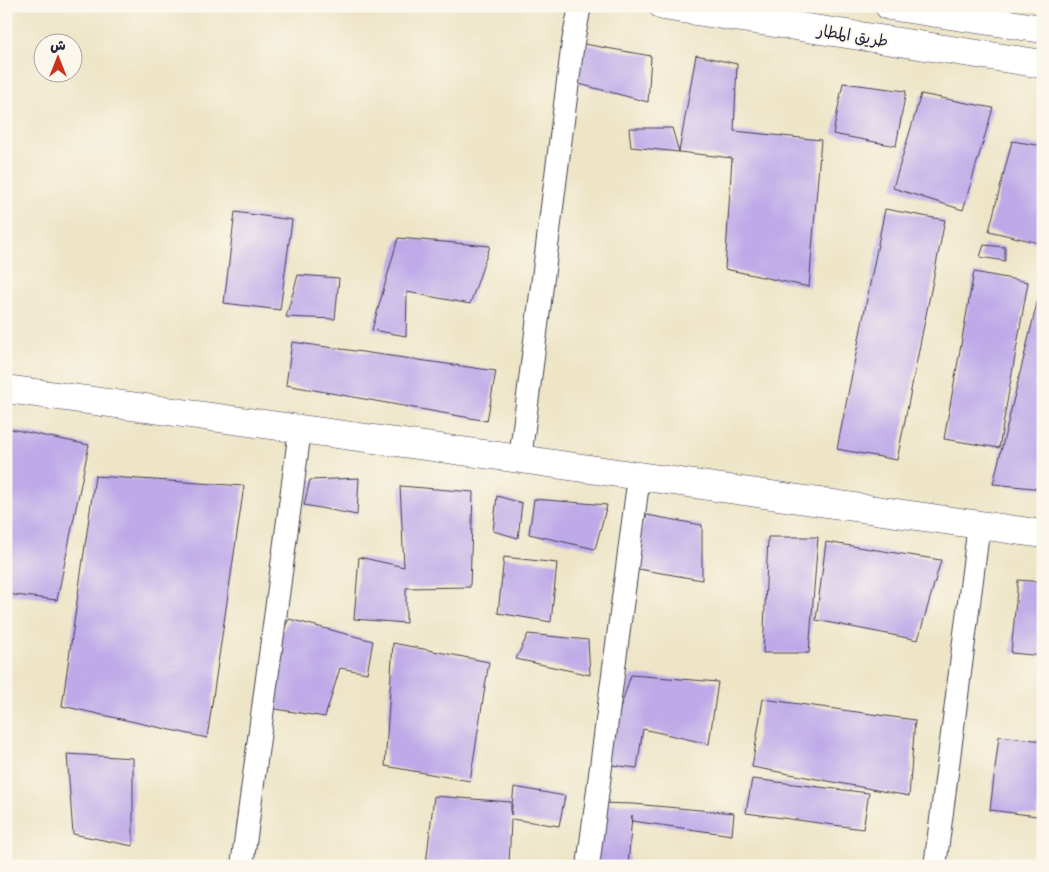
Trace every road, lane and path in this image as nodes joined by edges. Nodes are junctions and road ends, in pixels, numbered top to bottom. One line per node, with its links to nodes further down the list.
1 (580, 6): 8 (street)
2 (663, 6): 5 (main road, طريق المطار)
3 (890, 6): 4 (main road)
4 (1043, 29)
5 (1043, 64)
6 (6, 390): 7 (main road)
7 (300, 430): 8 (main road); 12 (street)
8 (520, 459): 9 (main road)
9 (639, 476): 10 (main road); 13 (street)
10 (978, 525): 11 (main road); 14 (street)
11 (1043, 534)
12 (242, 866)
13 (588, 866)
14 (935, 866)

